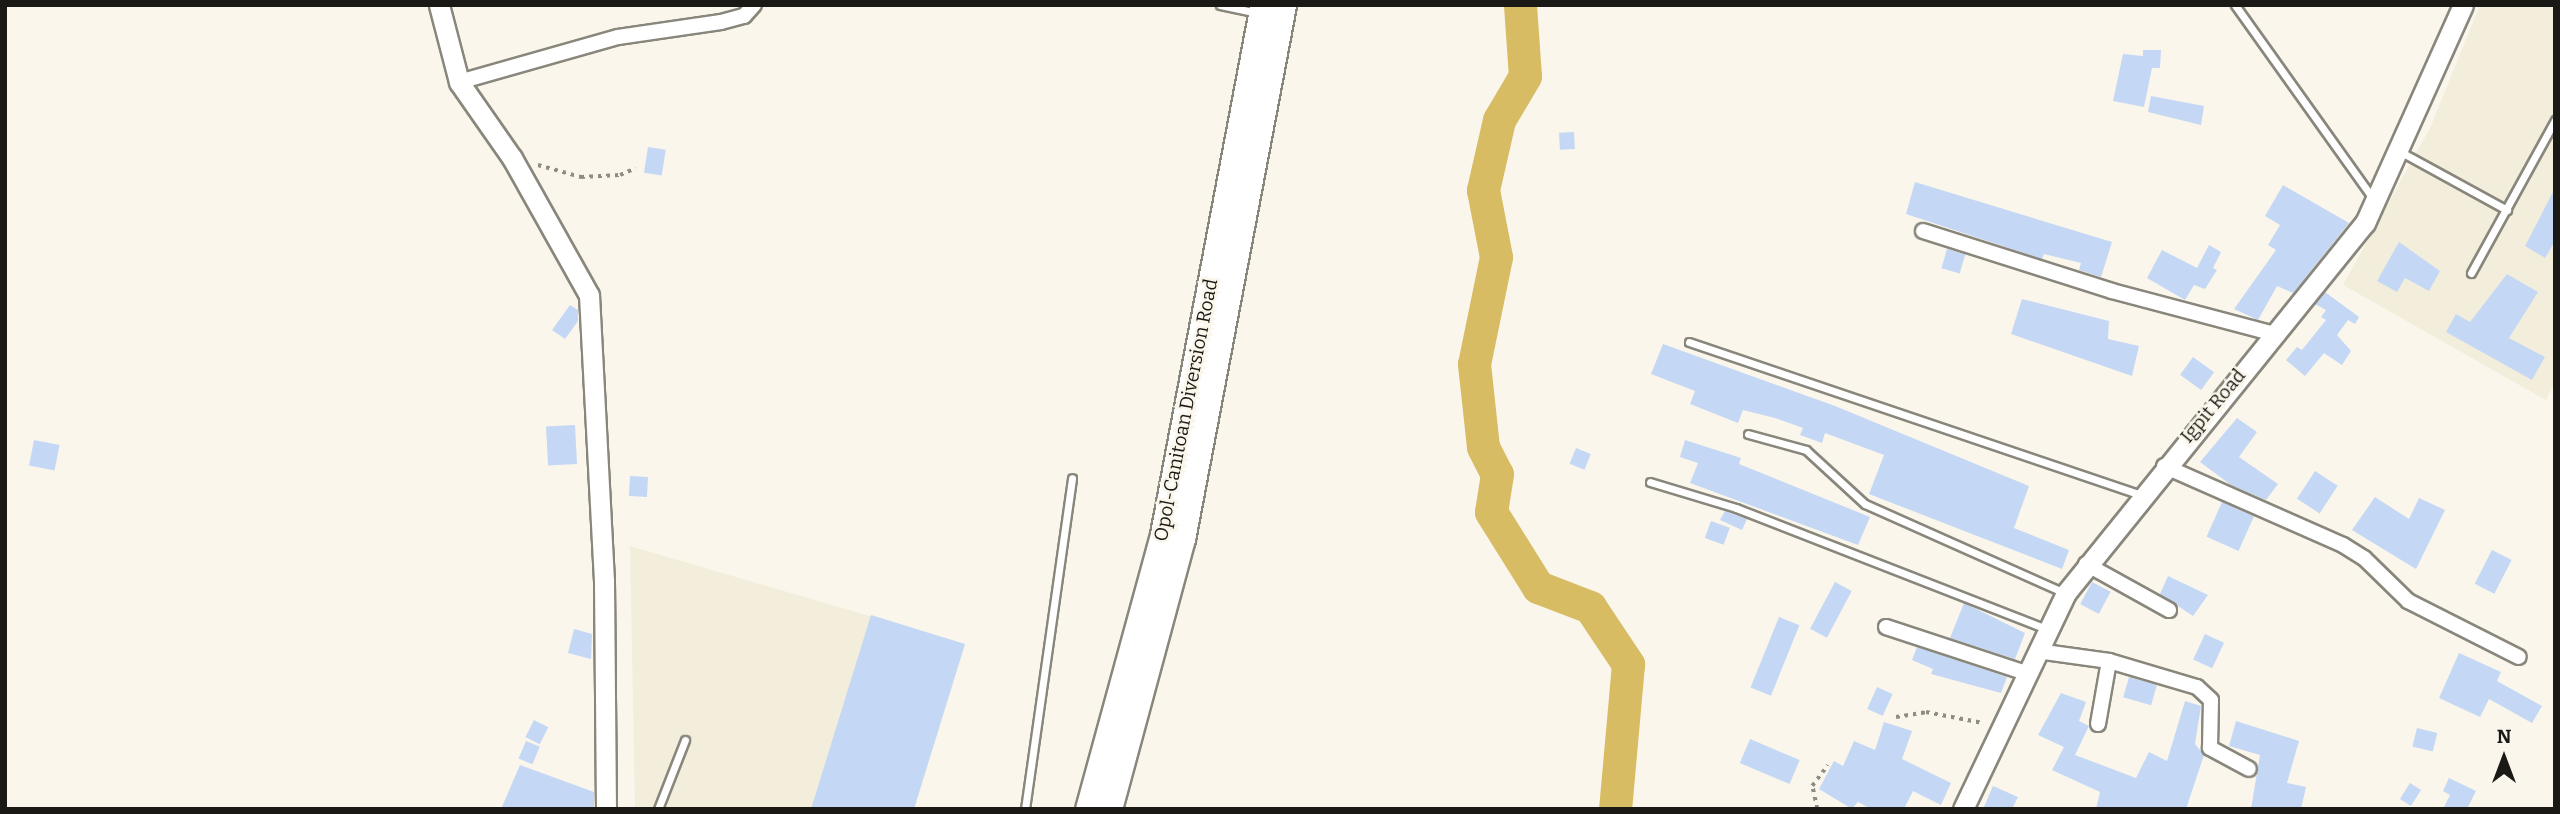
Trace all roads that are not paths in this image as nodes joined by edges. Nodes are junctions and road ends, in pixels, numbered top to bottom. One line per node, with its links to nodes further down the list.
1 (439, 5): 8 (street)
2 (754, 5): 8 (street)
3 (1220, 5): 7 (lane)
4 (1284, 5): 38 (main road, Opol-Canitoan Diversion Road)
5 (2235, 5): 11 (lane)
6 (2463, 5): 10 (street, Igpit Road)
7 (1262, 10): 37 (main road, Opol-Canitoan Diversion Road)
8 (459, 82): 34 (street)
9 (2555, 120): 12 (lane)
10 (2401, 152): 11 (street, Igpit Road); 12 (lane)
11 (2376, 203): 15 (street, Igpit Road)
12 (2507, 210): 14 (lane)
13 (1923, 231): 15 (street)
14 (2471, 273)
15 (2275, 334): 18 (street, Igpit Road)
16 (1689, 342): 21 (lane)
17 (1748, 434): 23 (lane)
18 (2164, 466): 21 (street, Igpit Road); 28 (street)
19 (1072, 478): 36 (lane)
20 (1650, 482): 26 (lane)
21 (2142, 496): 22 (street, Igpit Road)
22 (2086, 564): 23 (street, Igpit Road); 24 (street)
23 (2066, 593): 26 (street, Igpit Road)
24 (2169, 610)
25 (1886, 628): 30 (street)
26 (2048, 630): 27 (street, Igpit Road)
27 (2037, 650): 29 (street); 30 (street, Igpit Road)
28 (2519, 657)
29 (2109, 662): 31 (street); 33 (street)
30 (2026, 673): 39 (street, Igpit Road)
31 (2098, 724)
32 (685, 740): 35 (lane)
33 (2249, 769)
34 (606, 809)
35 (658, 809)
36 (1025, 809)
37 (1087, 809)
38 (1110, 809)
39 (1963, 809)

